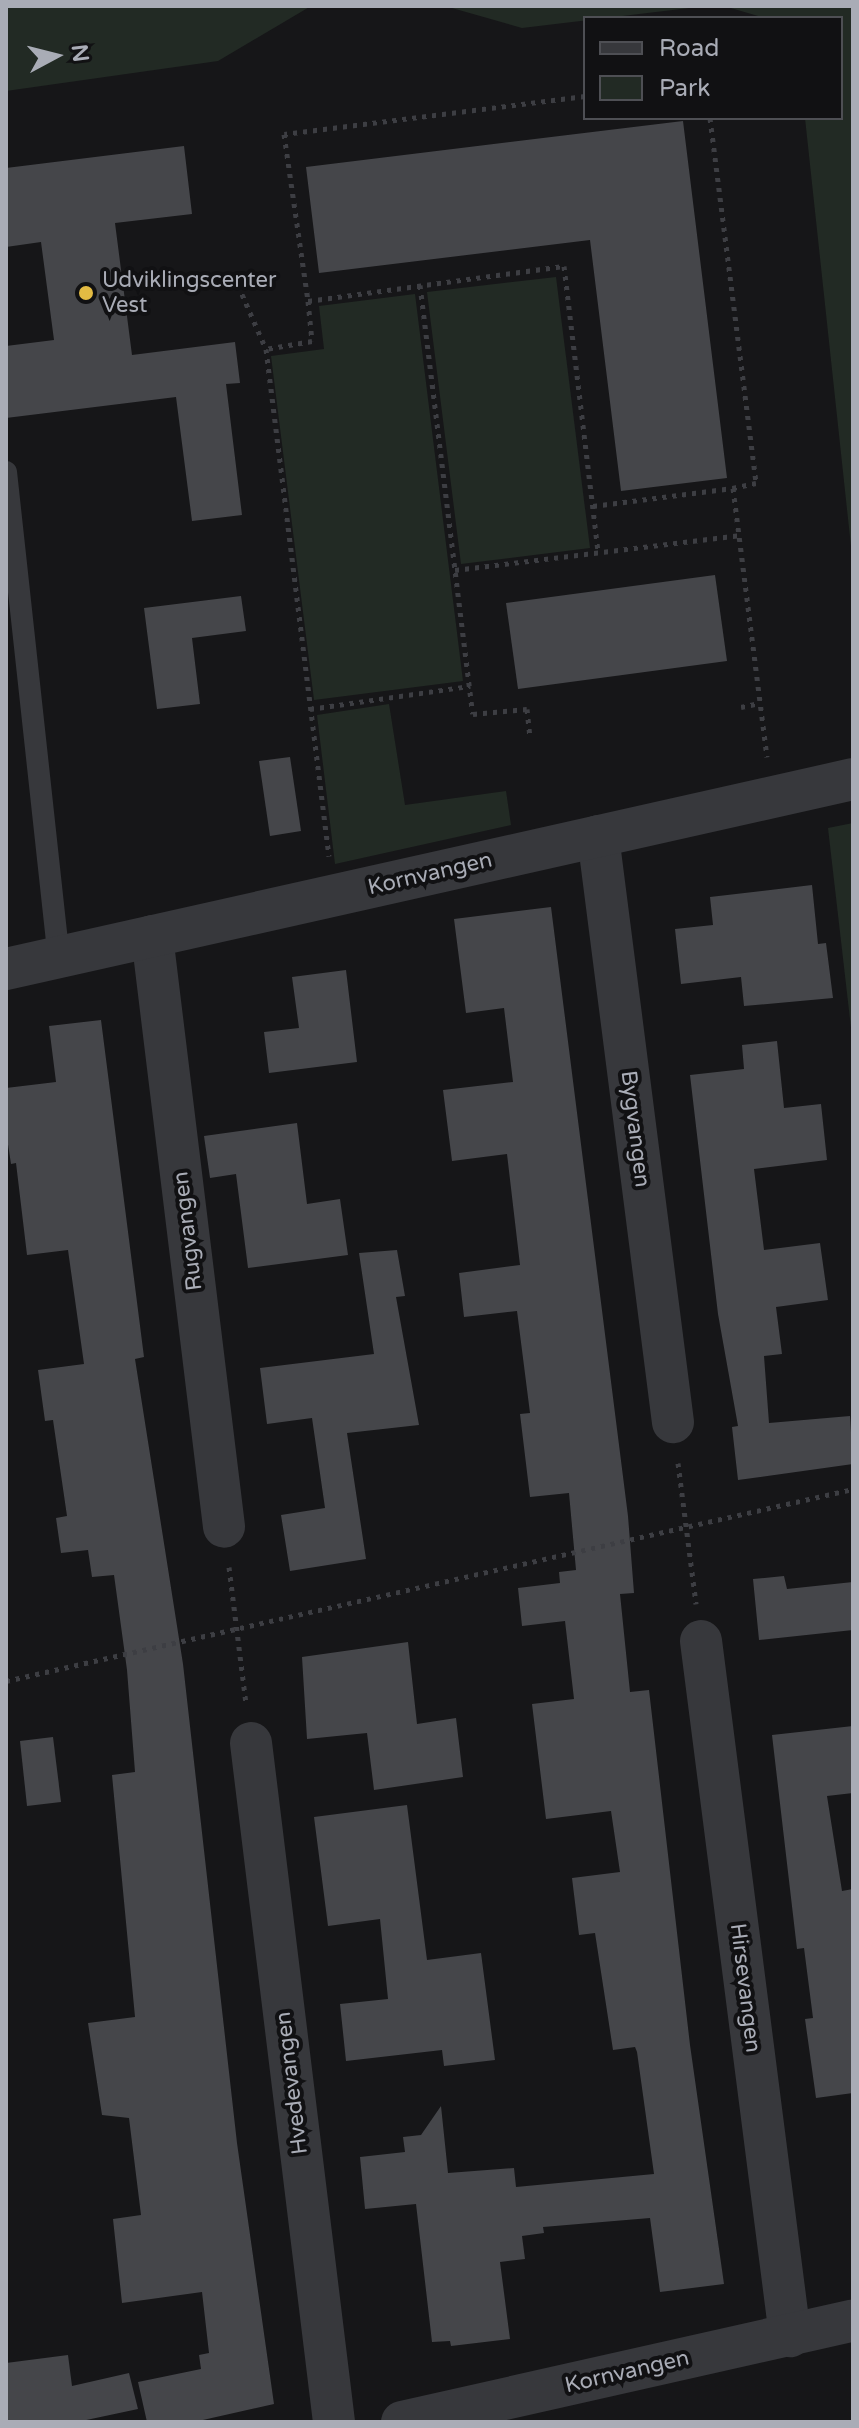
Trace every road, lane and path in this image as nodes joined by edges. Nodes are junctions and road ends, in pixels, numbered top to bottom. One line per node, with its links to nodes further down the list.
1 (583, 96): 5 (path)
2 (710, 120): 8 (path)
3 (238, 285): 6 (path)
4 (420, 285): 5 (path); 9 (path); 12 (path)
5 (308, 301): 6 (path)
6 (266, 349): 16 (path)
7 (6, 472): 23 (lane)
8 (733, 488): 9 (path); 10 (path)
9 (593, 506): 11 (path)
10 (739, 535): 11 (path); 14 (path)
11 (598, 553): 12 (path)
12 (455, 570): 13 (path)
13 (470, 686): 16 (path); 17 (path)
14 (760, 703): 15 (path); 19 (path)
15 (741, 707)
16 (310, 709): 21 (path)
17 (530, 736)
18 (853, 779): 19 (street, Kornvangen)
19 (773, 797): 20 (street, Kornvangen)
20 (598, 836): 21 (street, Kornvangen); 25 (street, Bygvangen)
21 (333, 896): 22 (street, Kornvangen)
22 (152, 936): 23 (street, Kornvangen); 27 (street, Rugvangen)
23 (59, 957): 24 (street, Kornvangen)
24 (6, 969)
25 (673, 1422): 28 (path)
26 (853, 1489): 28 (path)
27 (224, 1527): 29 (path)
28 (687, 1527): 29 (path); 30 (path)
29 (237, 1629): 31 (path); 32 (path)
30 (701, 1641): 34 (street, Hirsevangen)
31 (6, 1681)
32 (251, 1743): 35 (street, Hvedevangen)
33 (853, 2320): 34 (street, Kornvangen)
34 (790, 2336): 36 (street, Kornvangen)
35 (334, 2422)
36 (402, 2422)

